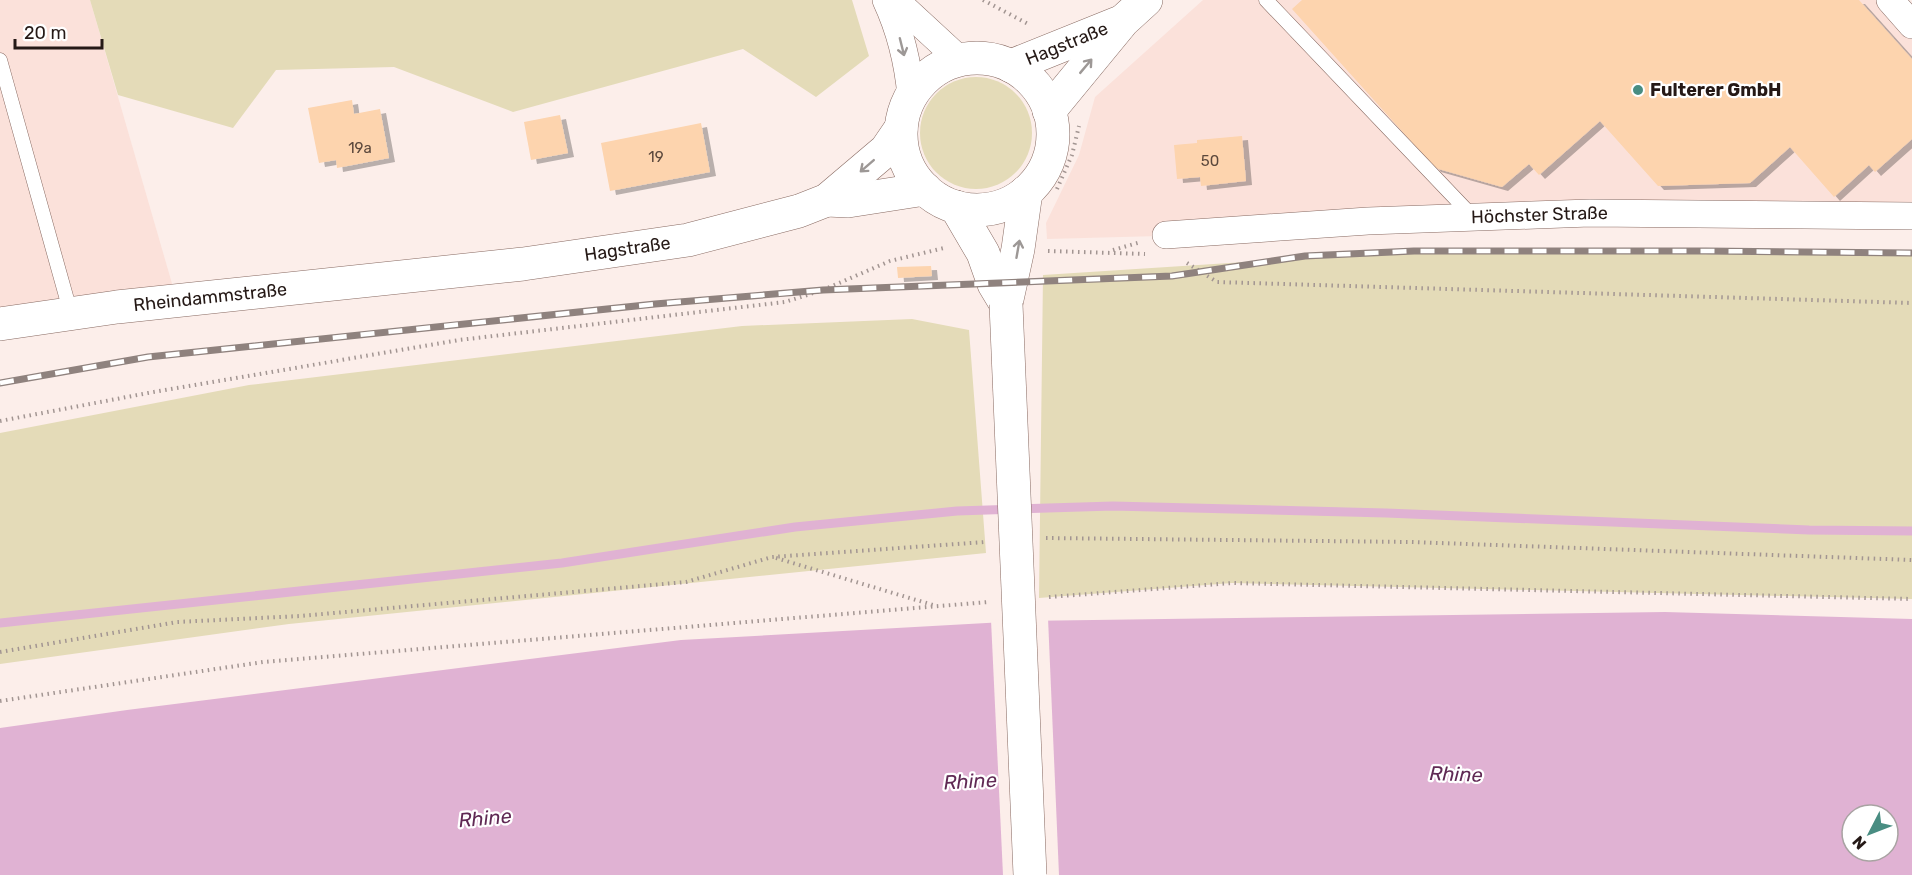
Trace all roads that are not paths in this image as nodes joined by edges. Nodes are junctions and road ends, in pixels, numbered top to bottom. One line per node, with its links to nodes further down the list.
1 (886, 0): 10 (street, Hagstraße, one-way to 10)
2 (895, 0): 8 (street)
3 (1266, 0): 18 (lane)
4 (1890, 0): 6 (street)
5 (1134, 11): 9 (main road, Hagstraße); 11 (main road, Hagstraße, one-way to 5)
6 (1912, 25)
7 (0, 60): 22 (lane)
8 (960, 60): 9 (main road, Hagstraße); 10 (main road, Hagstraße)
9 (1011, 66): 11 (main road, Hagstraße)
10 (911, 96): 12 (main road, Hagstraße)
11 (1065, 115): 14 (main road, Hagstraße)
12 (901, 128): 13 (main road, Hagstraße); 15 (main road, Hagstraße, one-way to 15)
13 (925, 189): 15 (main road, Hagstraße); 16 (main road, Hagstraße)
14 (1040, 194): 16 (main road, Hagstraße); 21 (main road, one-way to 14)
15 (827, 200): 20 (main road, Hagstraße)
16 (956, 207): 21 (main road)
17 (1912, 216): 18 (street, Höchster Straße)
18 (1473, 218): 19 (street, Höchster Straße)
19 (1160, 245)
20 (421, 275): 22 (main road, Rheindammstraße)
21 (1006, 304): 24 (main road, bridge)
22 (71, 314): 23 (main road, Rheindammstraße)
23 (0, 324)
24 (1030, 875)

